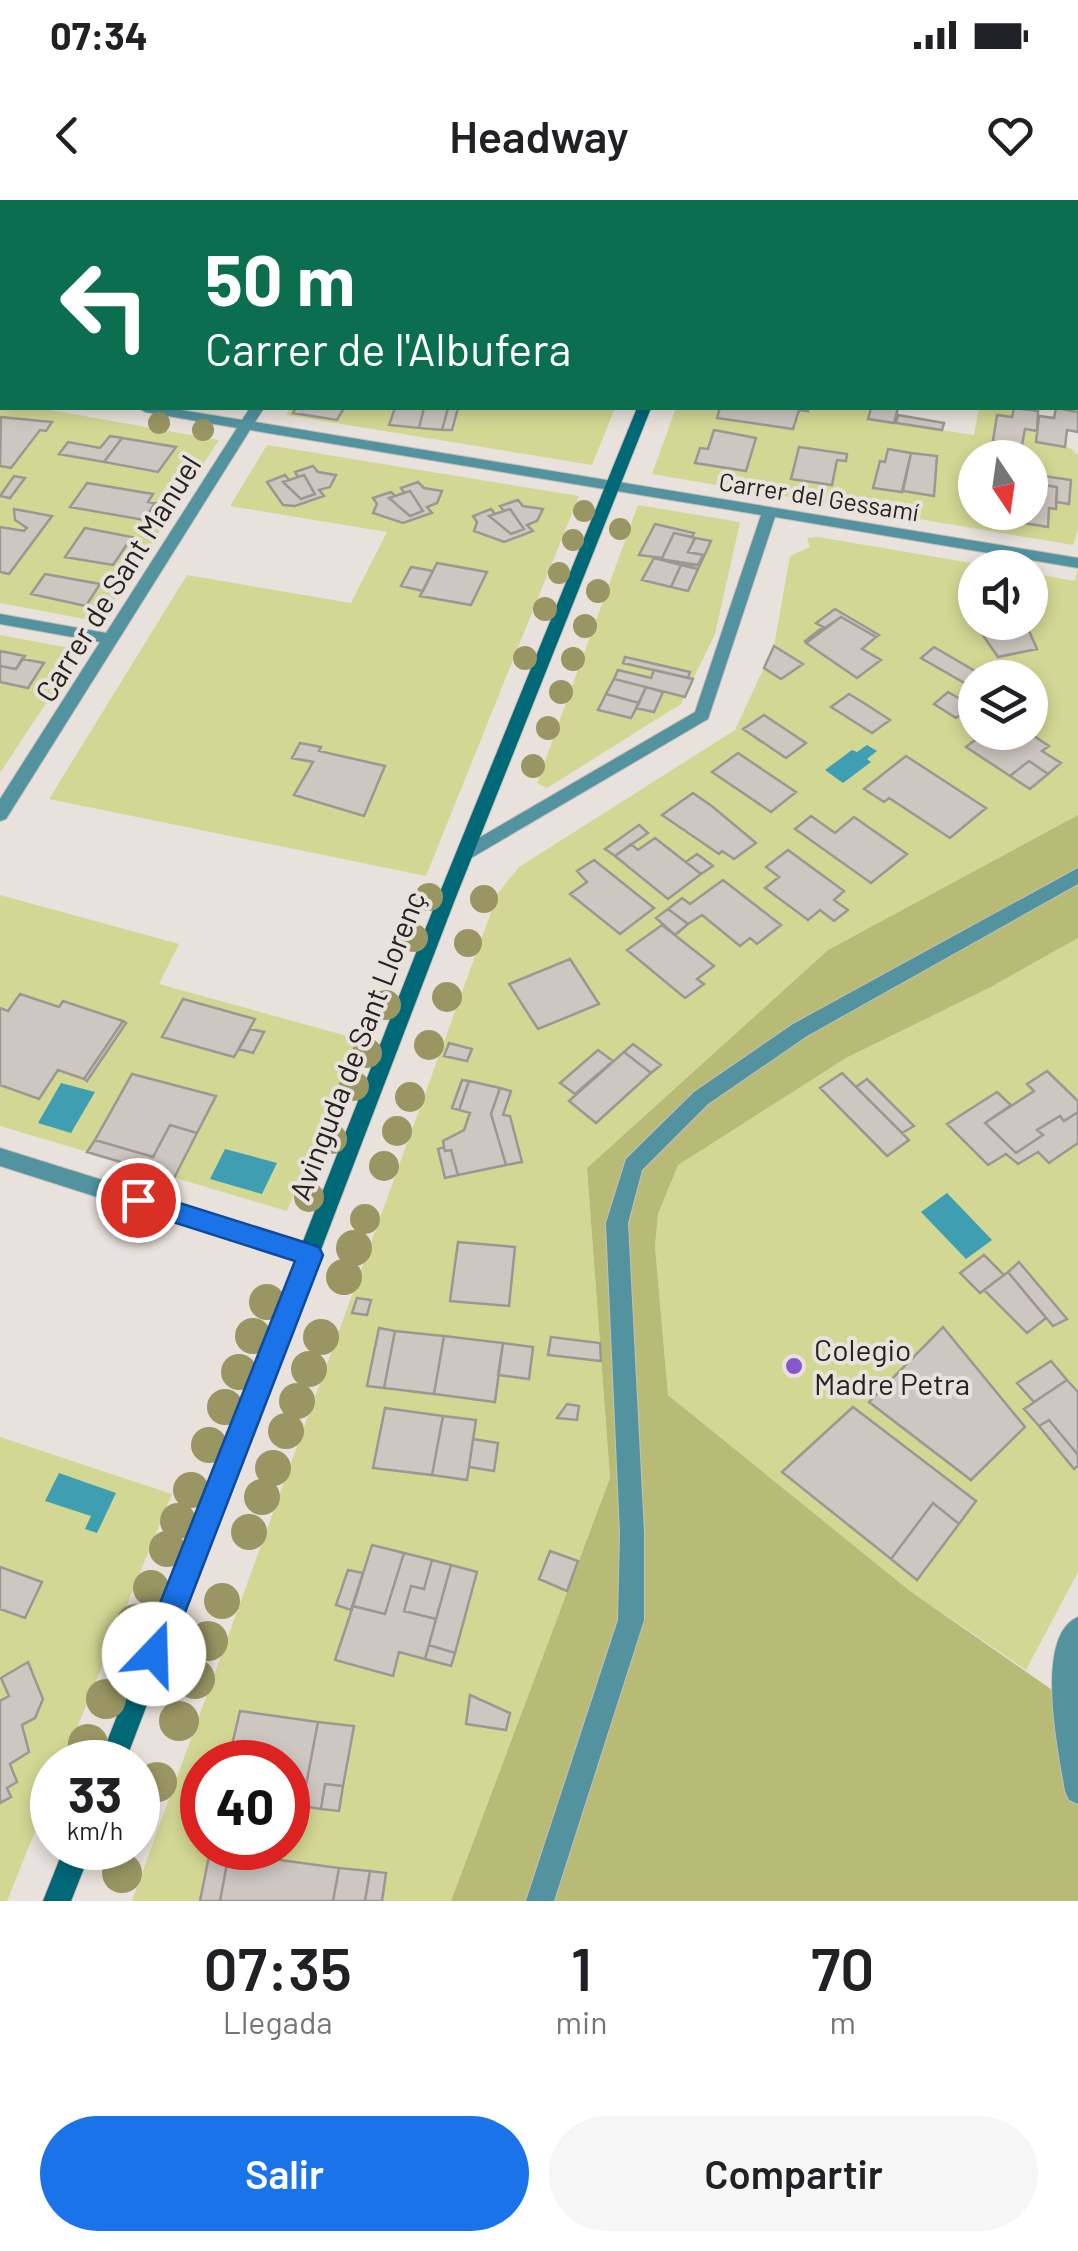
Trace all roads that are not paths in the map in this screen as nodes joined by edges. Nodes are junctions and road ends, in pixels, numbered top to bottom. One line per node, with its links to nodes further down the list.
1 (176, 410): 3 (street, Carrer del Gessamí)
2 (643, 410): 4 (street, Avinguda de Sant Llorenç)
3 (252, 415): 4 (street, Carrer del Gessamí); 8 (street, Carrer de Sant Manuel)
4 (610, 486): 5 (street, Carrer del Gessamí); 10 (street, Avinguda de Sant Llorenç)
5 (770, 513): 6 (street, Carrer del Gessamí); 10 (street)
6 (1078, 563)
7 (0, 619): 8 (street)
8 (111, 639): 9 (street, Carrer de Sant Manuel)
9 (0, 814)
10 (466, 854): 13 (street, Avinguda de Sant Llorenç)
11 (1078, 875): 19 (street)
12 (0, 1157): 13 (street)
13 (310, 1255): 15 (street, Avinguda de Sant Llorenç)
14 (1078, 1630): 16 (street)
15 (121, 1740)
16 (1078, 1791)
17 (70, 1870): 18 (street)
18 (58, 1901)
19 (540, 1901)

